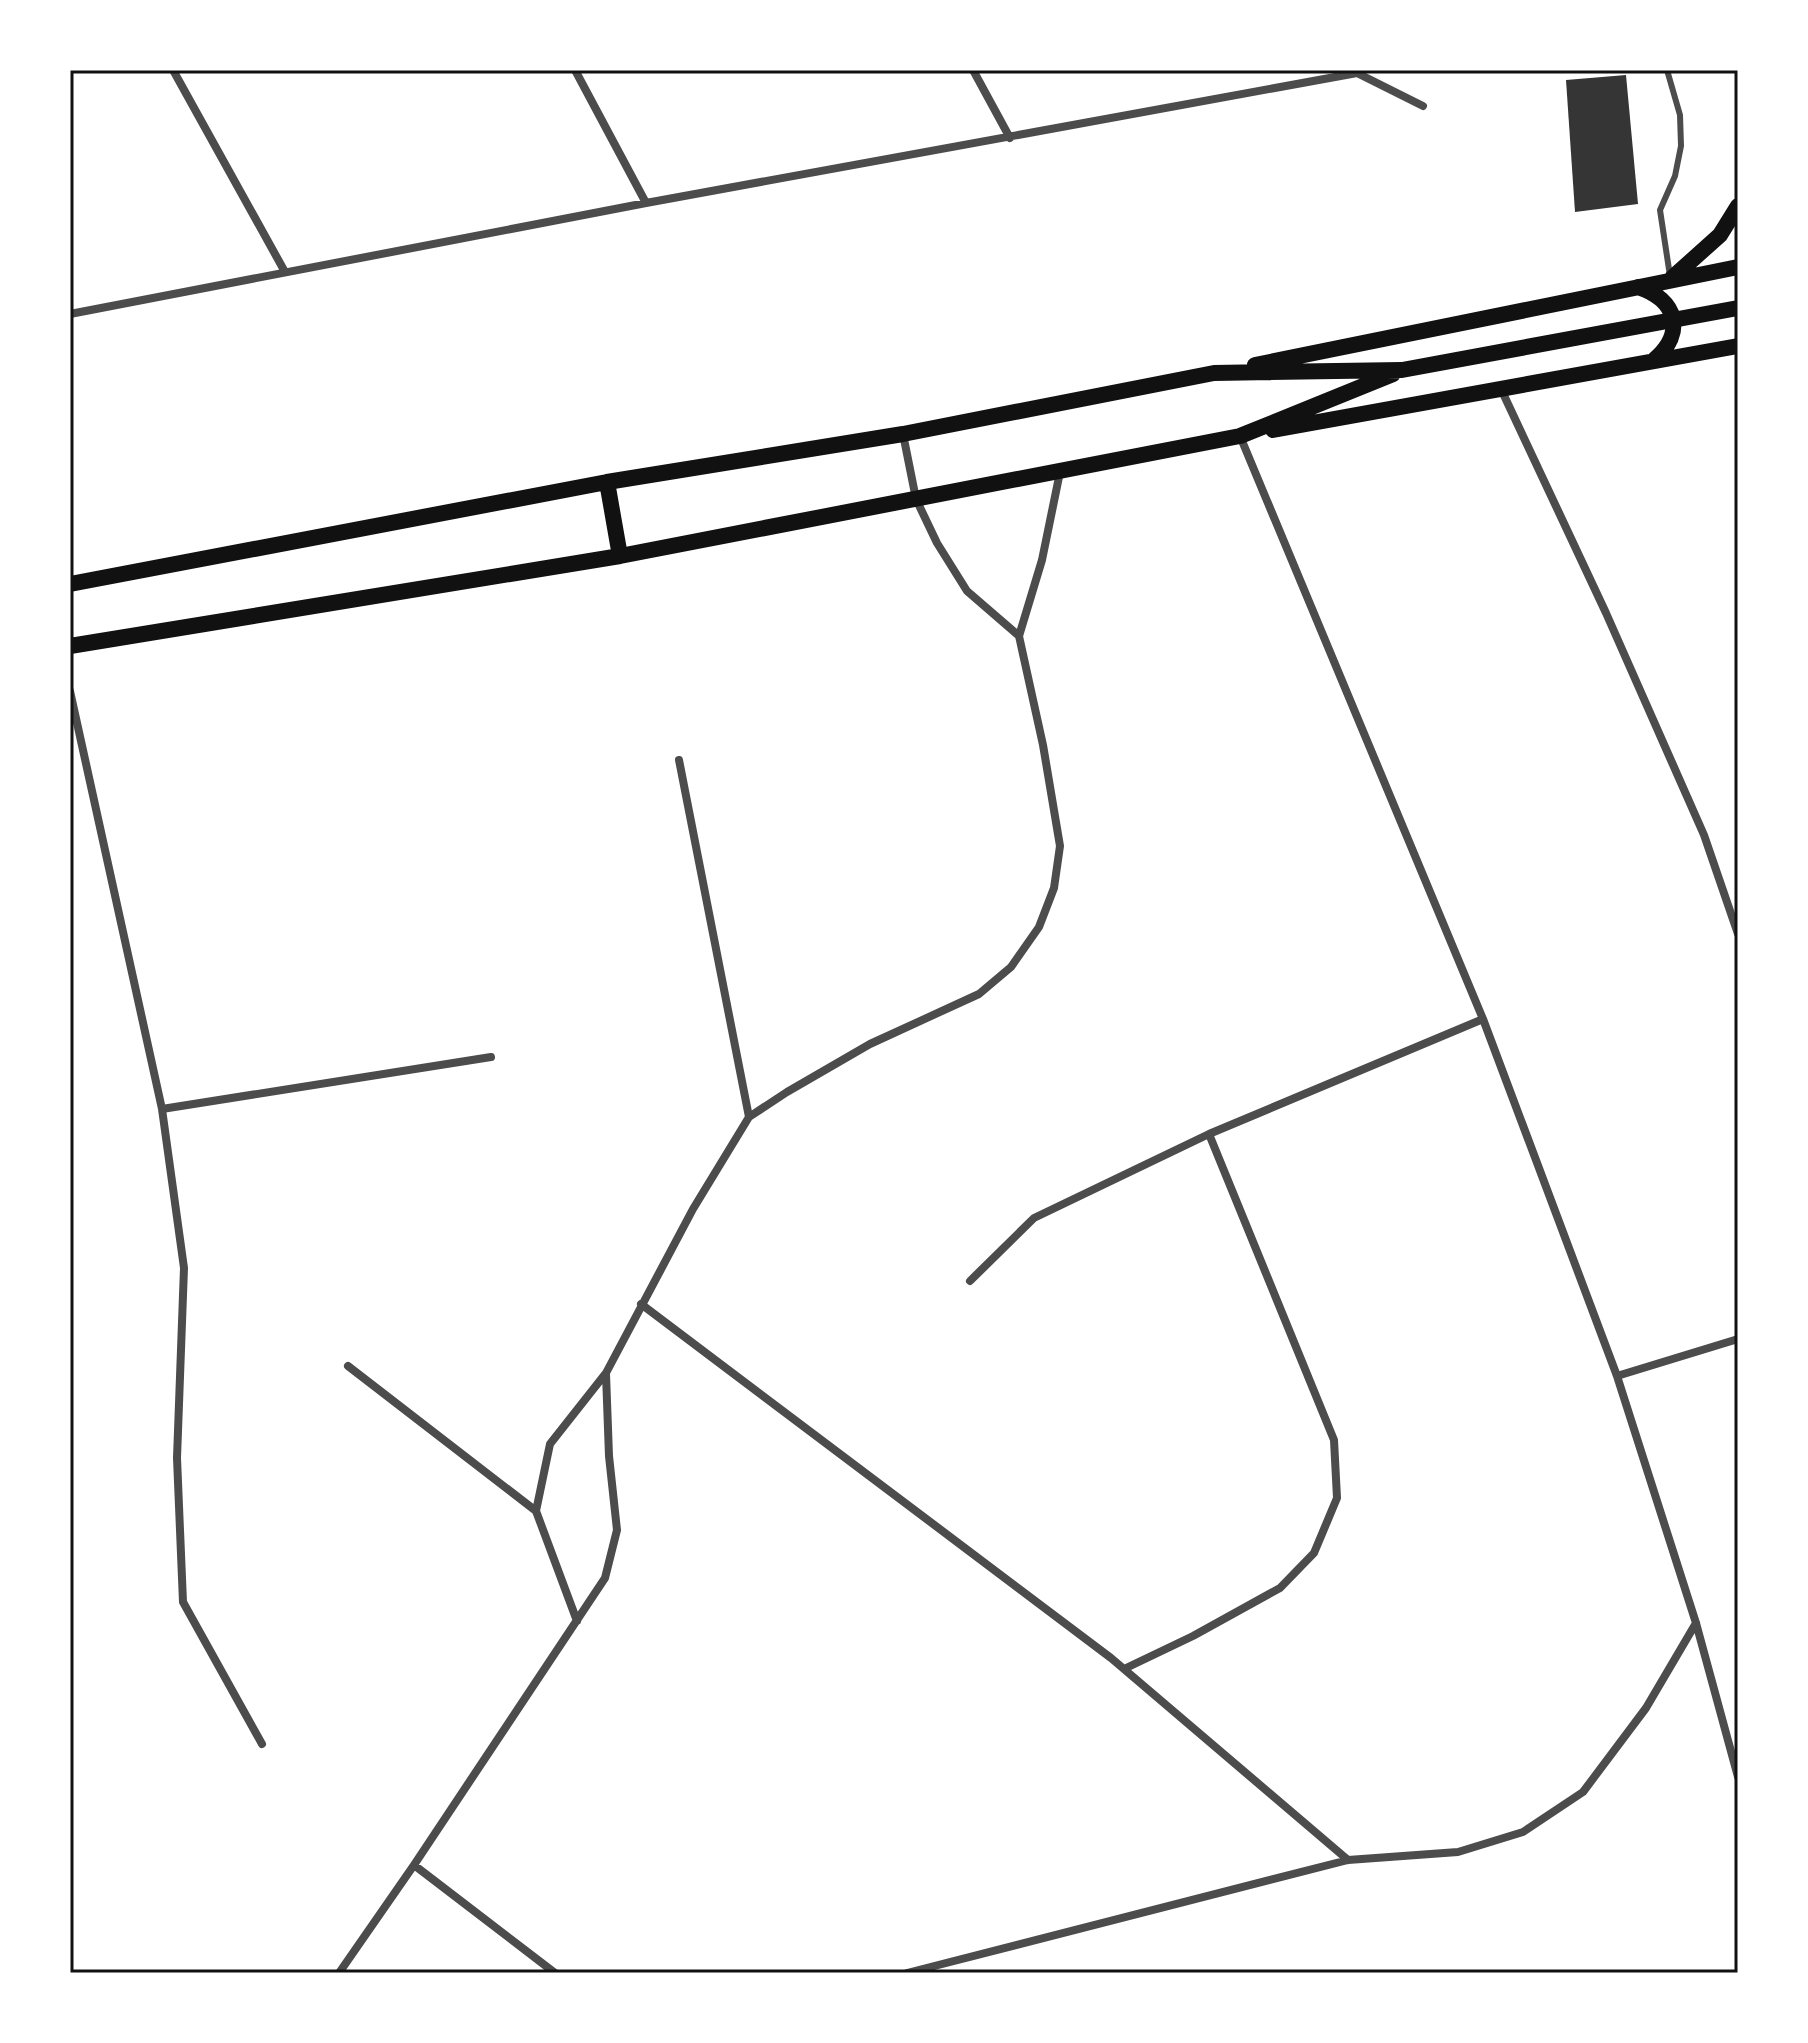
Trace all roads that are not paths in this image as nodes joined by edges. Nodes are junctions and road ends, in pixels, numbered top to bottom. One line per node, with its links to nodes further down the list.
1 (173, 70): 11 (street)
2 (575, 70): 8 (street)
3 (973, 70): 7 (street)
4 (1667, 70): 12 (lane)
5 (1356, 72): 6 (street); 7 (street)
6 (1423, 106)
7 (1010, 138): 8 (street)
8 (646, 203): 11 (street)
9 (1738, 206): 12 (main road)
10 (1738, 267): 12 (main road)
11 (285, 272): 15 (street)
12 (1671, 279): 13 (main road)
13 (1638, 287): 17 (main road); 19 (main road)
14 (1738, 308): 18 (main road)
15 (70, 314)
16 (1738, 346): 17 (main road)
17 (1653, 361): 20 (main road)
18 (1402, 370): 19 (main road); 22 (main road)
19 (1214, 373): 21 (main road)
20 (1501, 389): 22 (main road); 32 (street)
21 (903, 434): 24 (main road); 25 (street)
22 (1240, 436): 23 (main road); 33 (street)
23 (1060, 471): 25 (main road); 28 (street)
24 (607, 482): 26 (main road); 27 (main road)
25 (916, 499): 26 (main road); 28 (street)
26 (620, 556): 29 (main road)
27 (70, 584)
28 (1019, 636): 36 (street)
29 (70, 646)
30 (70, 691): 35 (street)
31 (679, 760): 36 (street)
32 (1738, 934)
33 (1483, 1019): 37 (street); 43 (street)
34 (491, 1057): 35 (street)
35 (162, 1109): 48 (street)
36 (749, 1117): 39 (street)
37 (1209, 1134): 38 (street); 47 (street)
38 (970, 1281)
39 (641, 1304): 42 (street); 47 (street)
40 (1738, 1339): 43 (street)
41 (348, 1366): 44 (street)
42 (606, 1373): 44 (street); 45 (street)
43 (1617, 1376): 46 (street)
44 (536, 1511): 45 (street)
45 (577, 1621): 51 (street)
46 (1696, 1623): 49 (street); 50 (street)
47 (1124, 1669): 50 (street)
48 (262, 1744)
49 (1738, 1777)
50 (1348, 1860): 54 (street)
51 (414, 1865): 52 (street); 53 (street)
52 (339, 1973)
53 (555, 1973)
54 (907, 1973)

